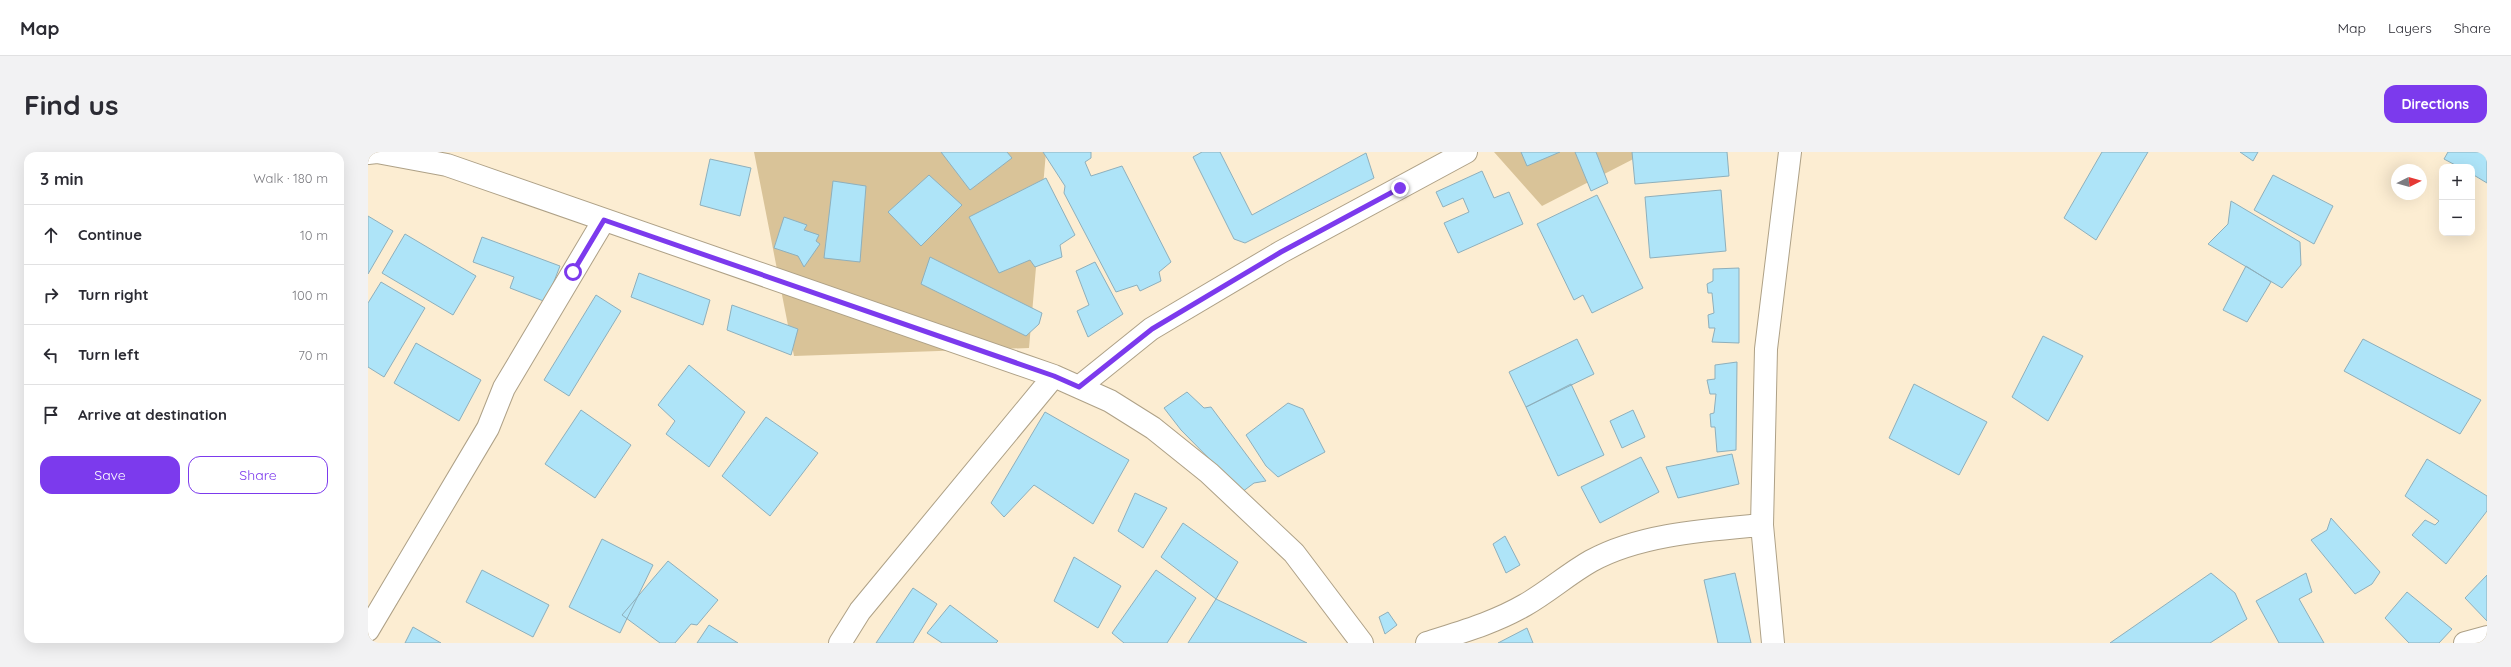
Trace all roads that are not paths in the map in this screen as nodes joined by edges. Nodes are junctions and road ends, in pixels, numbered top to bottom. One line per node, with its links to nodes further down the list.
1 (1466, 152): 6 (street)
2 (1790, 152): 7 (street)
3 (368, 153): 4 (street)
4 (604, 220): 5 (street); 8 (street)
5 (1054, 376): 6 (street); 10 (street)
6 (1079, 387): 11 (street)
7 (1762, 525): 12 (street); 13 (street)
8 (368, 630)
9 (2487, 637): 14 (street)
10 (840, 643)
11 (1362, 643)
12 (1427, 643)
13 (1772, 643)
14 (2465, 643)

